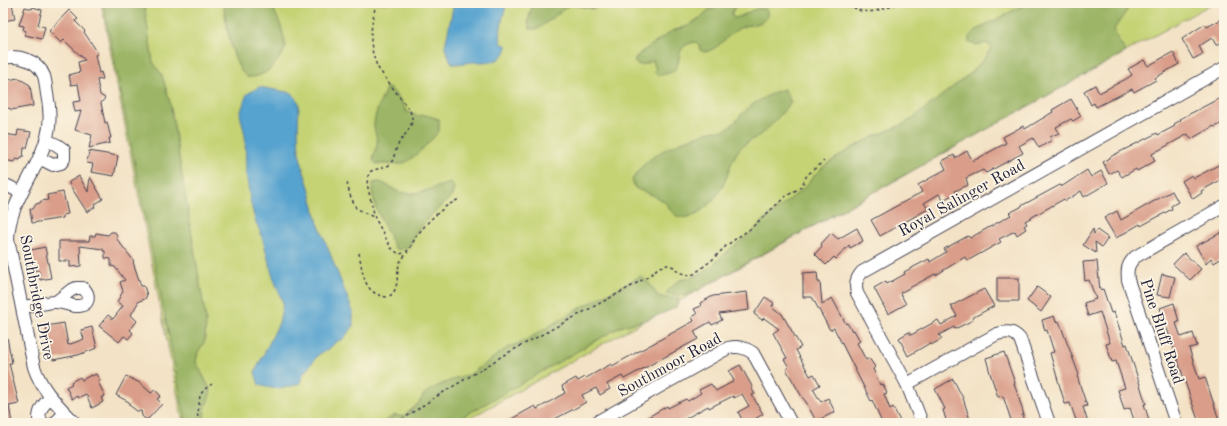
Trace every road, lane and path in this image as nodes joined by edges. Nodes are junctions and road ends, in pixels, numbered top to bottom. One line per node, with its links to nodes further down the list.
1 (376, 3): 15 (path)
2 (849, 3): 3 (path)
3 (898, 3)
4 (3, 58): 6 (street, Southbridge Drive)
5 (1224, 68): 21 (street, Royal Salinger Road)
6 (46, 140): 7 (street, Southbridge Drive); 7 (street)
7 (39, 158): 11 (street, Southbridge Drive)
8 (824, 161): 28 (path)
9 (347, 182): 15 (path)
10 (3, 186): 11 (street)
11 (22, 193): 14 (street, Southbridge Drive)
12 (459, 199): 16 (path)
13 (1224, 206): 33 (street, Pine Bluff Road)
14 (9, 207): 19 (street, Southbridge Drive)
15 (375, 218): 16 (path)
16 (410, 249): 17 (path)
17 (359, 253)
18 (56, 302): 19 (street)
19 (22, 308): 22 (street, Southbridge Drive)
20 (212, 384): 27 (path)
21 (907, 384): 31 (street, Royal Salinger Road); 32 (street)
22 (51, 397): 23 (street, Southbridge Drive); 24 (street)
23 (65, 413): 25 (street); 26 (street, Southbridge Drive)
24 (43, 423)
25 (55, 423)
26 (75, 423)
27 (197, 423)
28 (397, 423)
29 (595, 423): 30 (street, Southmoor Road)
30 (791, 423)
31 (922, 423)
32 (1049, 423)
33 (1176, 423)

